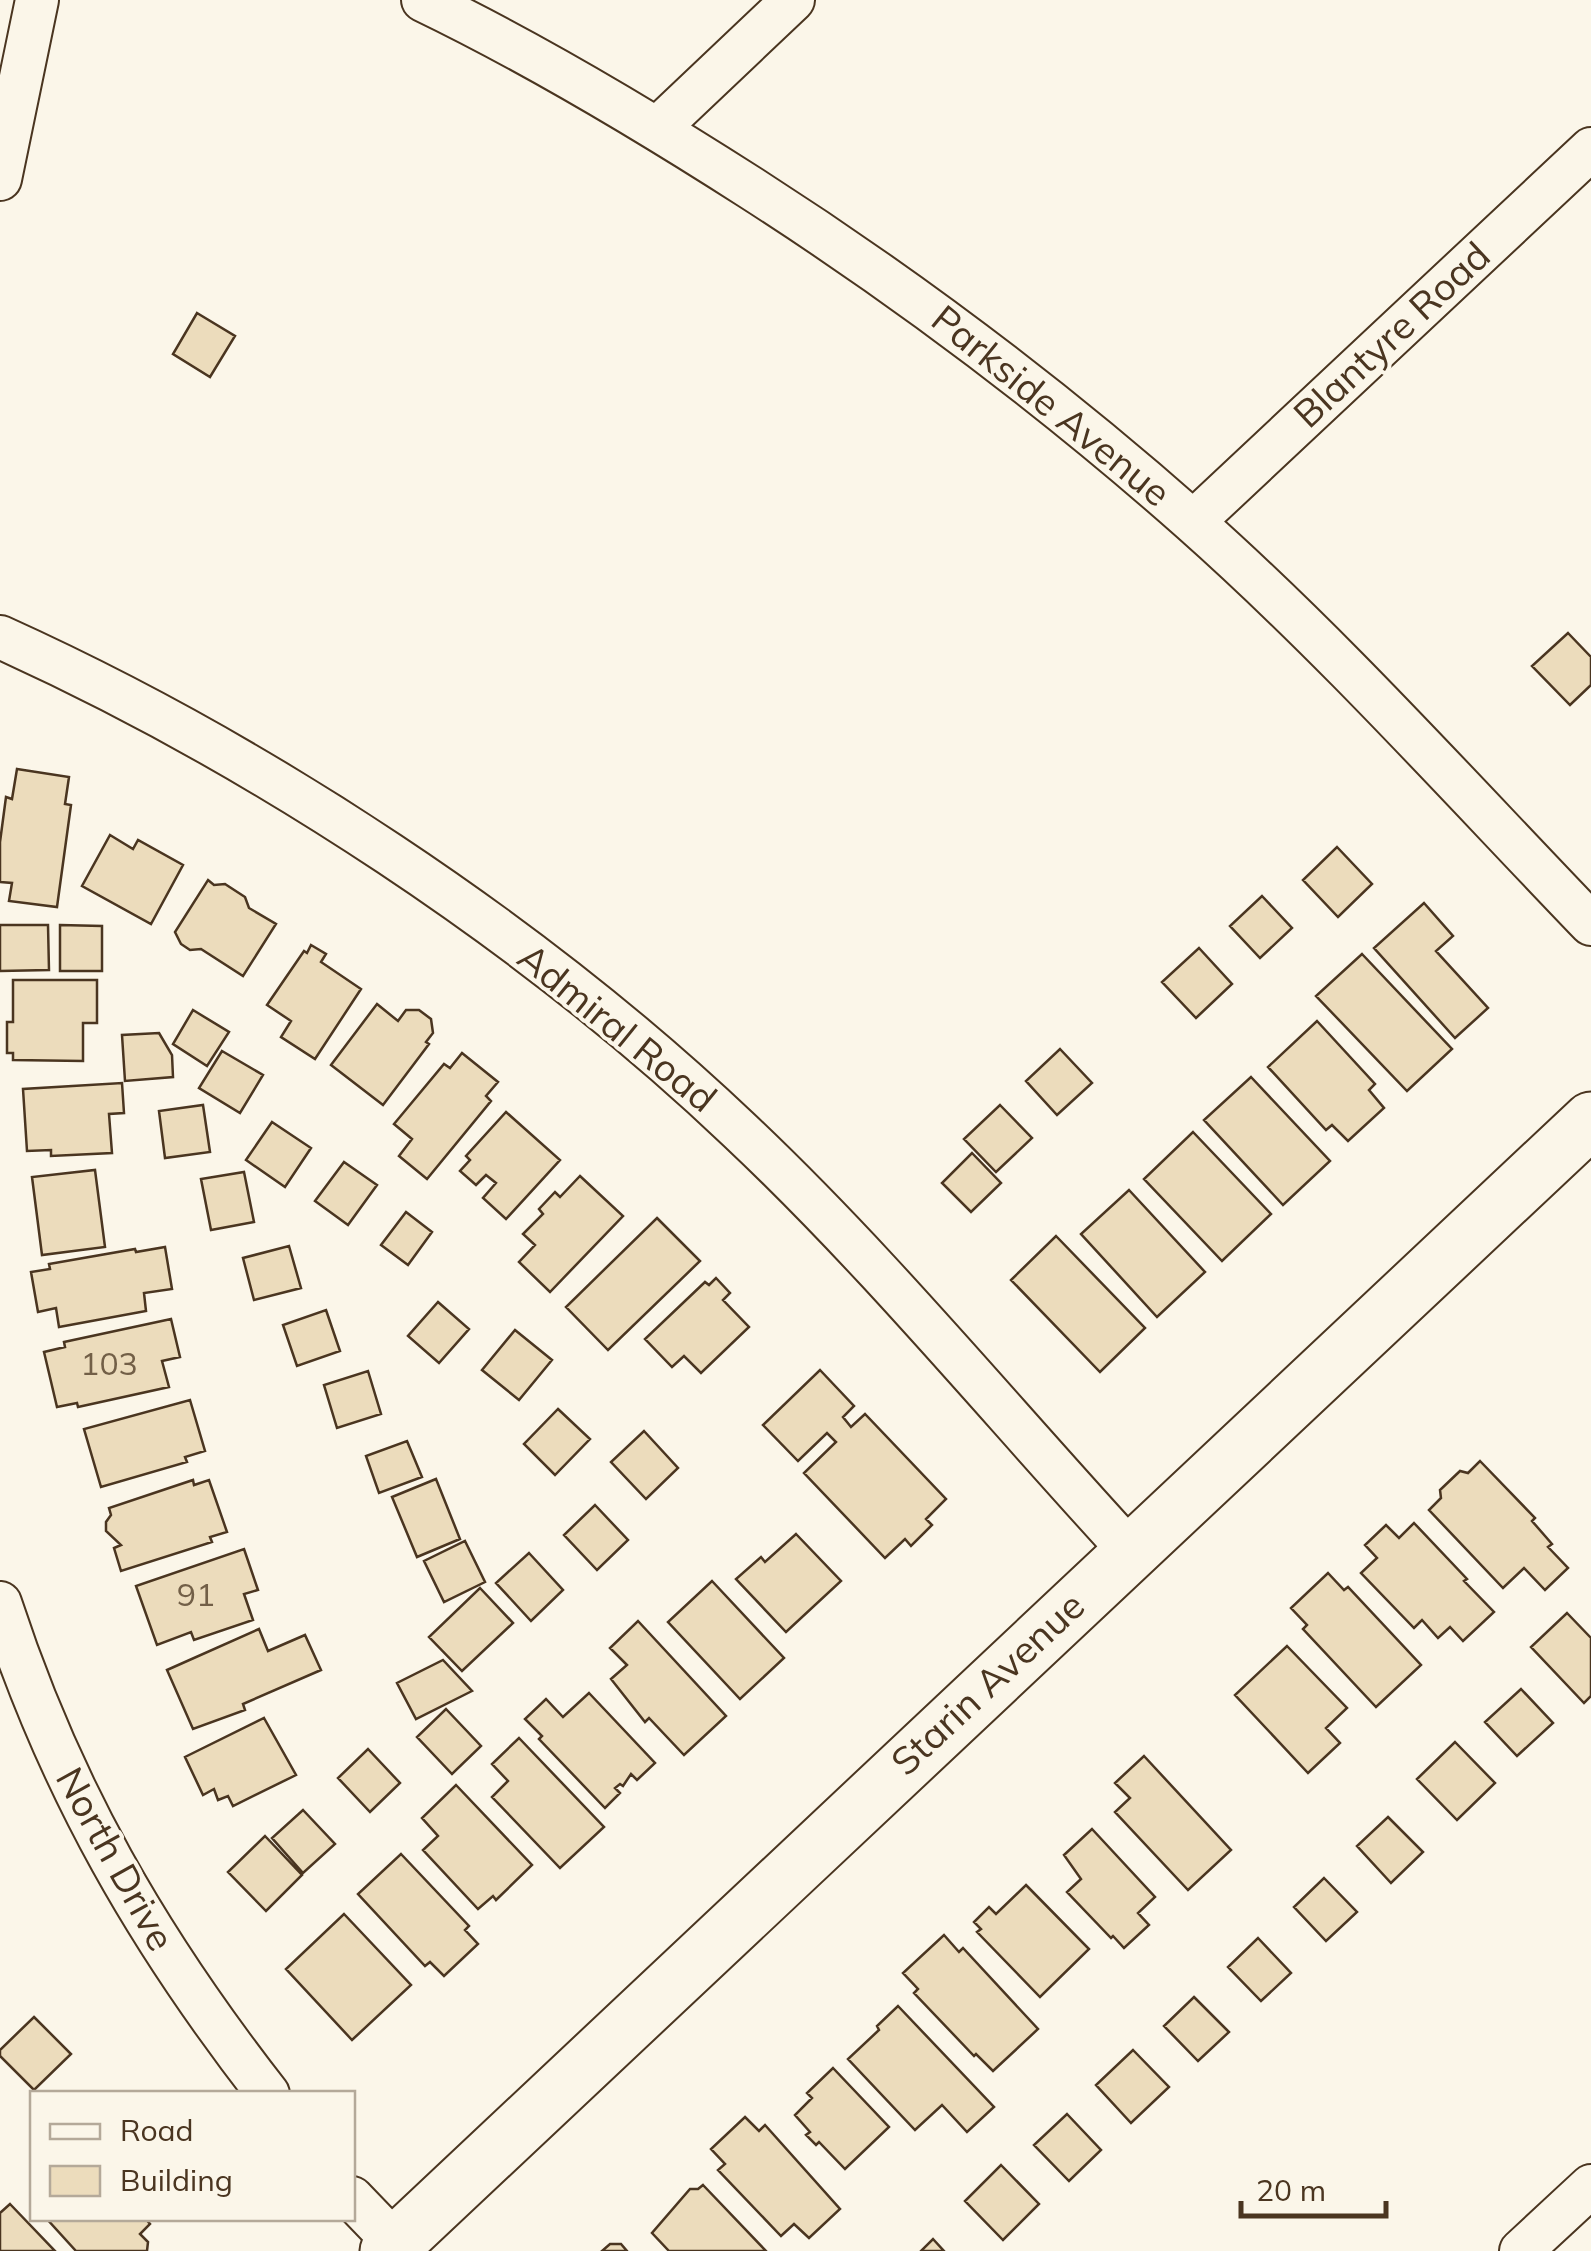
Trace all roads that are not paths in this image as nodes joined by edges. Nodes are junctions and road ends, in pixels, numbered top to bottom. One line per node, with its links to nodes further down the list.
1 (38, 0): 6 (street)
2 (423, 0): 4 (street, Parkside Avenue)
3 (793, 0): 4 (street)
4 (658, 128): 7 (street, Parkside Avenue)
5 (1591, 149): 7 (street, Blantyre Road)
6 (0, 179)
7 (1193, 522): 9 (street, Parkside Avenue)
8 (0, 637): 11 (street, Admiral Road)
9 (1591, 924)
10 (1591, 1120): 11 (street, Starin Avenue)
11 (1130, 1550): 16 (street, Starin Avenue)
12 (0, 1604): 13 (street, North Drive)
13 (266, 2091)
14 (1591, 2186): 17 (street)
15 (355, 2201): 16 (street)
16 (396, 2248)
17 (1520, 2251)

